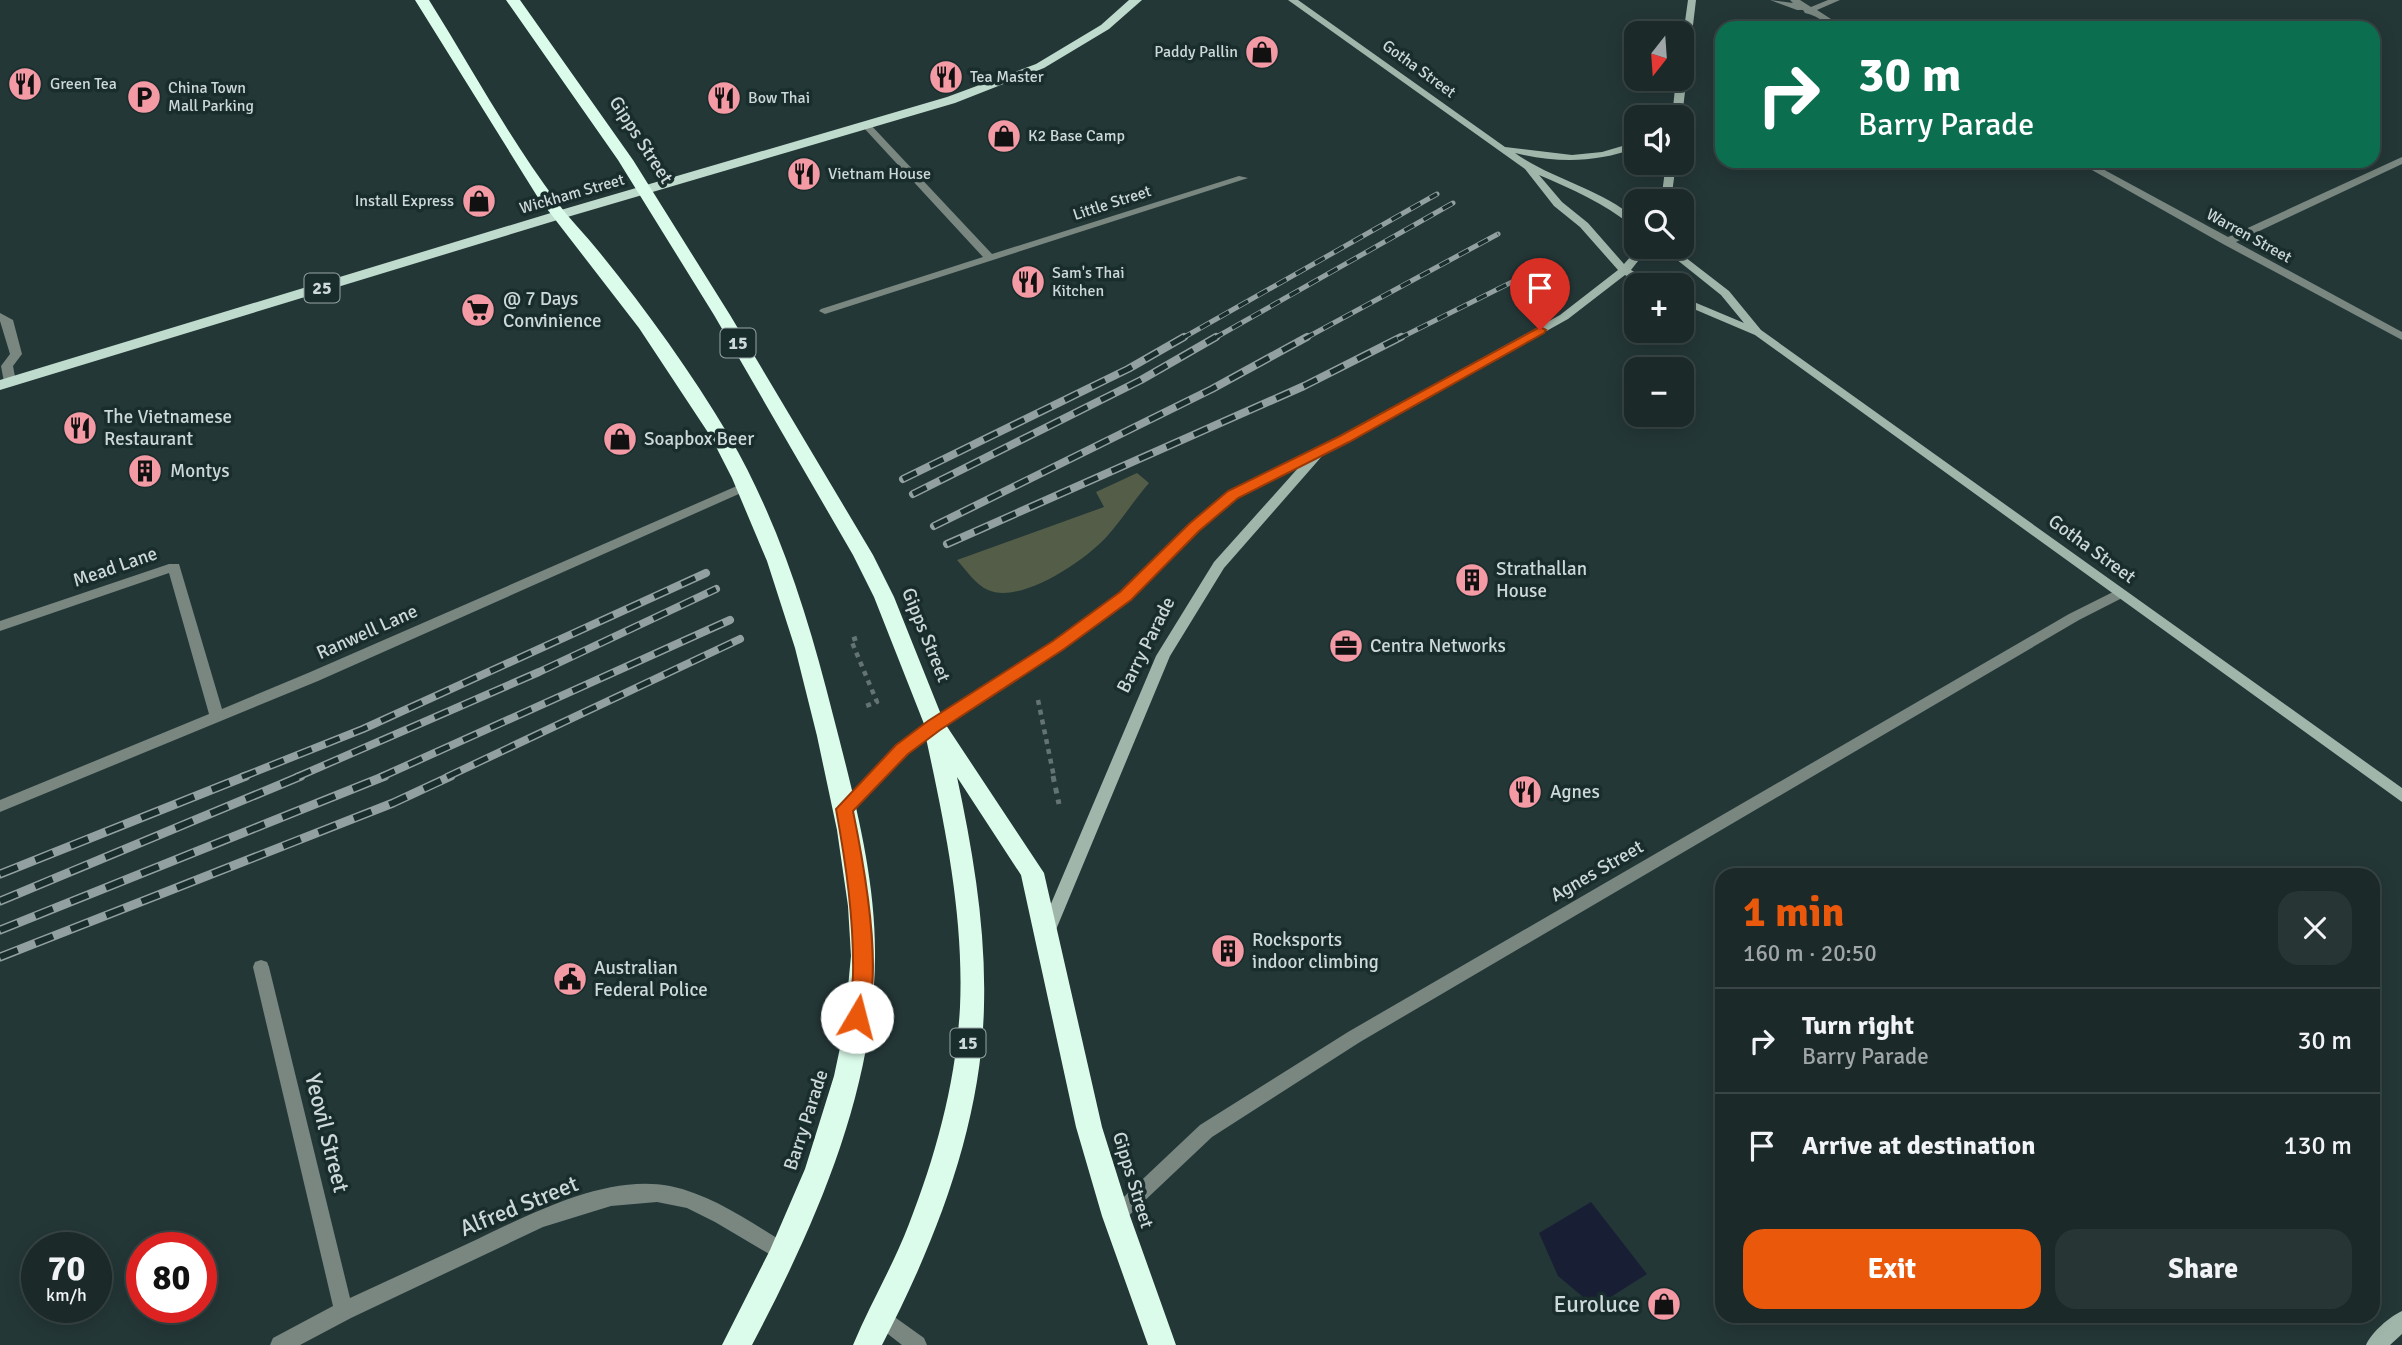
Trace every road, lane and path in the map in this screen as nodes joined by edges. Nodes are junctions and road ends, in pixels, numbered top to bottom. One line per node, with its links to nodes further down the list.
1 (422, 0): 21 (highway)
2 (513, 0): 19 (highway, Gipps Street / 15)
3 (1136, 0): 12 (main road, Wickham Street)
4 (1292, 0): 13 (street, Gotha Street)
5 (1692, 0): 10 (street)
6 (1774, 0): 9 (street)
7 (1794, 0): 9 (street)
8 (1836, 0): 9 (street)
9 (1808, 11): 11 (street)
10 (1689, 21)
11 (1827, 21)
12 (866, 125): 19 (main road, Wickham Street); 23 (street)
13 (1499, 147): 14 (street); 16 (street, Gotha Street)
14 (1624, 150)
15 (2402, 160): 22 (street)
16 (1526, 166): 20 (street, Gotha Street); 26 (street, Gotha Street)
17 (2094, 168): 22 (street, Warren Street)
18 (1243, 178): 23 (street, Little Street)
19 (643, 191): 21 (main road, Wickham Street / 25); 43 (highway, Gipps Street / 15)
20 (1624, 214)
21 (559, 215): 34 (main road, Wickham Street / 25); 36 (highway)
22 (2227, 242): 32 (street, Warren Street)
23 (990, 259): 29 (street, Little Street)
24 (1634, 259): 26 (street, Barry Parade)
25 (1681, 259): 31 (street, Gotha Street)
26 (1625, 271): 27 (street, Gotha Street); 35 (street, Barry Parade)
27 (1629, 273)
28 (1694, 305): 31 (street, Gotha Street)
29 (825, 311)
30 (0, 316): 33 (street)
31 (1759, 333): 37 (street, Gotha Street)
32 (2402, 337)
33 (3, 364): 34 (street)
34 (5, 384)
35 (1322, 449): 43 (street, Barry Parade); 48 (street, Barry Parade)
36 (746, 486): 42 (street, Ranwell Lane); 47 (highway)
37 (2121, 593): 44 (street, Gotha Street); 50 (street, Agnes Street)
38 (0, 626): 42 (street, Mead Lane)
39 (867, 635): 41 (path)
40 (1037, 695): 46 (path)
41 (863, 707)
42 (217, 717): 45 (street, Ranwell Lane)
43 (934, 726): 47 (street, Barry Parade); 48 (highway, Gipps Street); 53 (highway, 15)
44 (2402, 796)
45 (0, 806)
46 (1060, 808)
47 (844, 809): 51 (highway, Barry Parade)
48 (1046, 933): 50 (highway, Gipps Street)
49 (261, 967): 52 (street, Yeovil Street)
50 (1115, 1216): 59 (highway, Gipps Street)
51 (783, 1252): 52 (street, Alfred Street); 56 (highway, Barry Parade)
52 (344, 1311): 55 (street, Alfred Street)
53 (882, 1317): 57 (highway, 15); 58 (street)
54 (2402, 1321): 60 (street)
55 (280, 1345)
56 (736, 1345)
57 (867, 1345)
58 (917, 1345)
59 (1162, 1345)
60 (2376, 1345)

